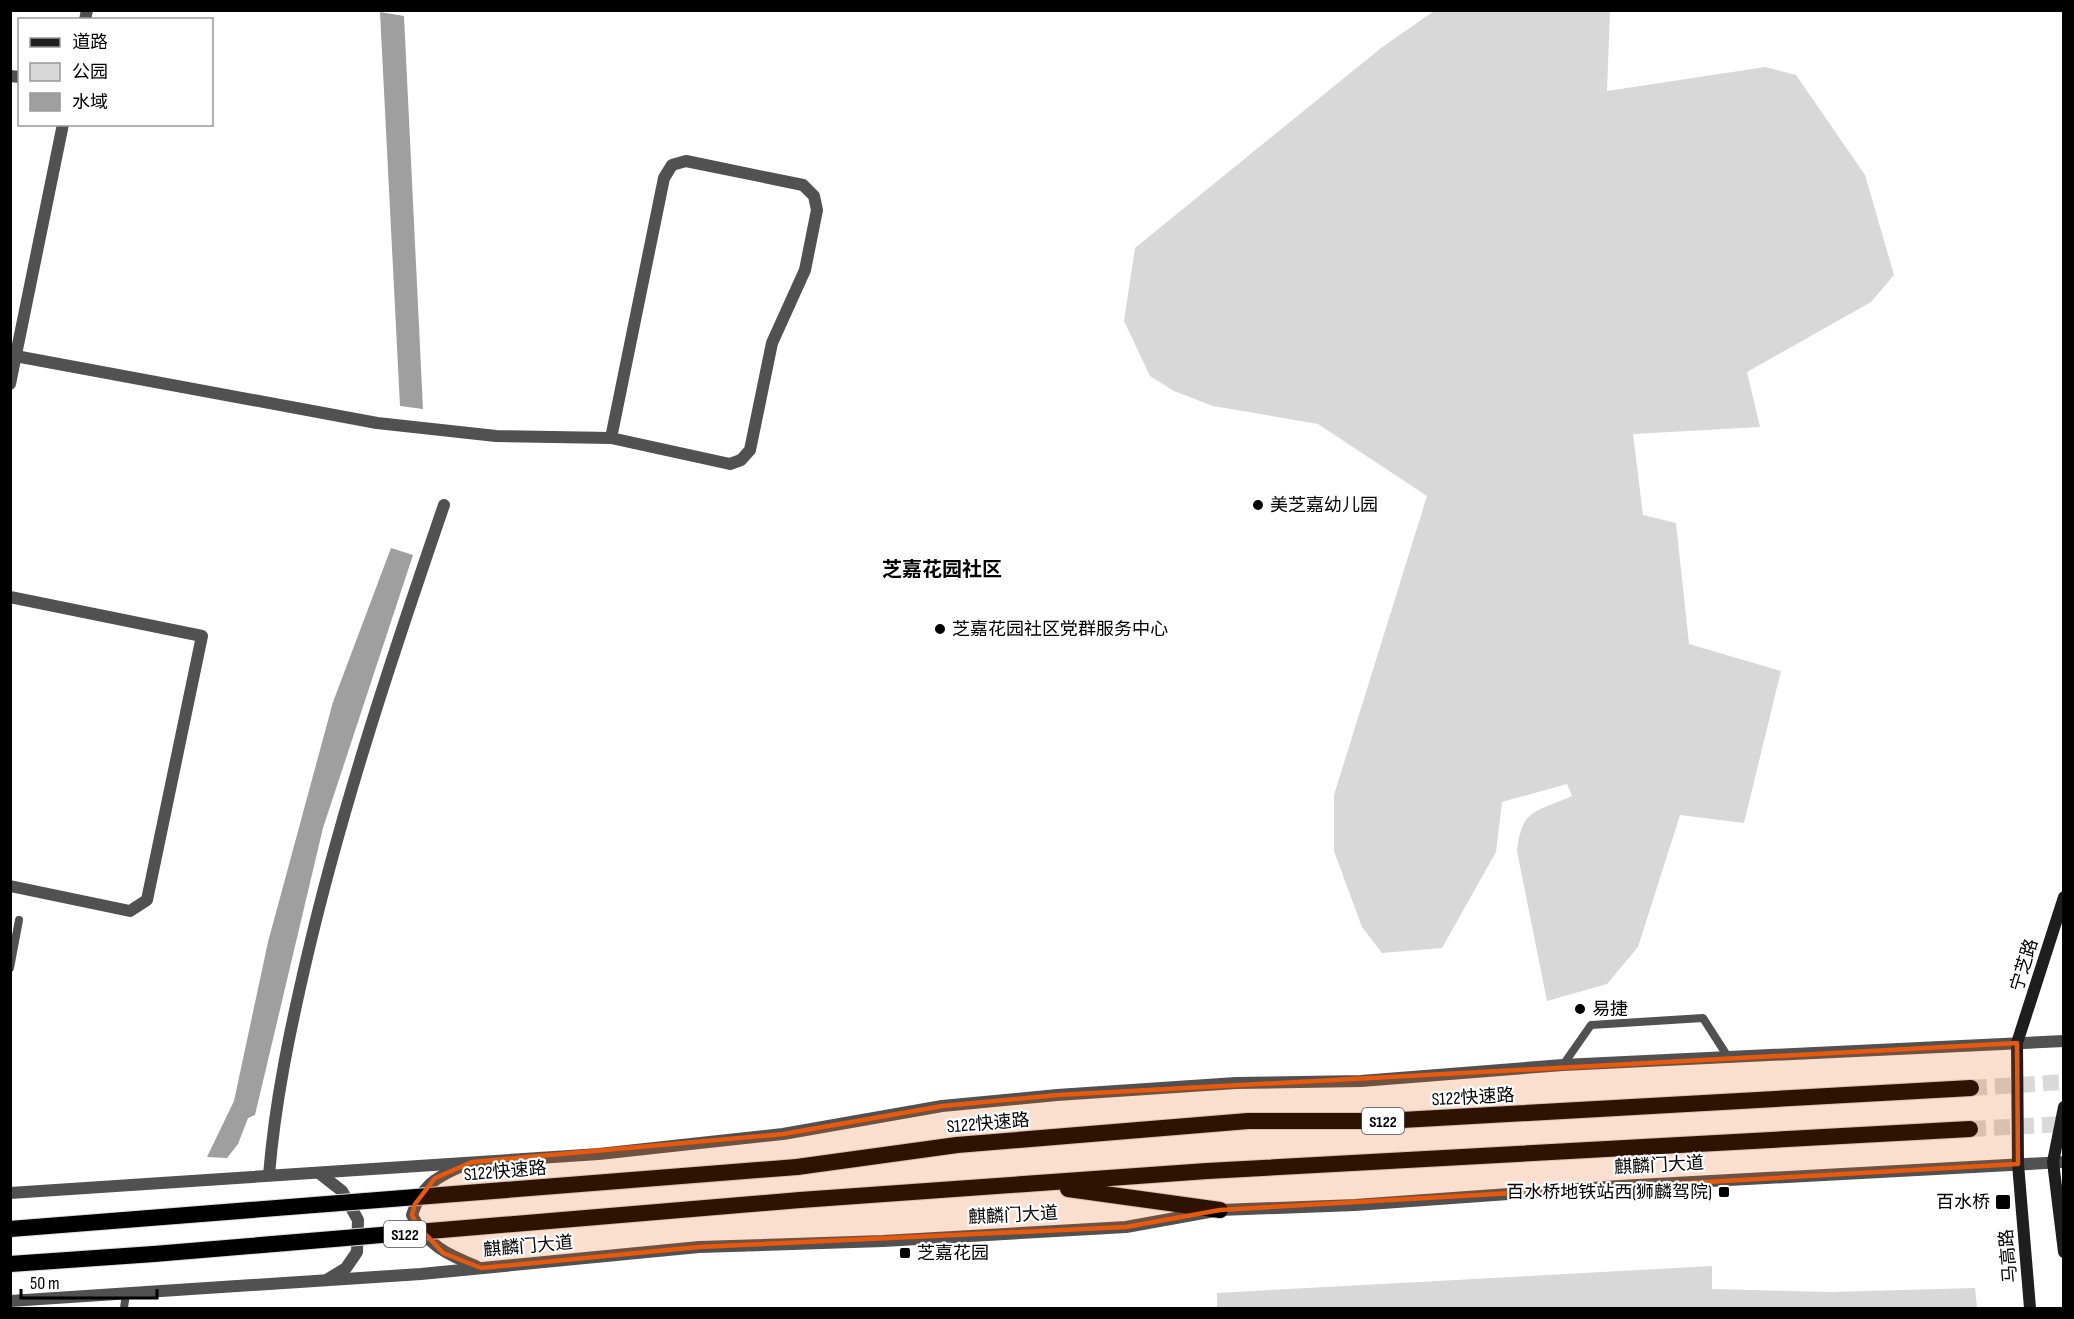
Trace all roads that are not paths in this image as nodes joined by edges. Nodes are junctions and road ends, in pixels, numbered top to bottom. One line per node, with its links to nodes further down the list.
1 (63, 126): 2 (street)
2 (13, 355): 3 (street); 4 (street)
3 (10, 384)
4 (610, 438): 4 (street)
5 (444, 505): 22 (street)
6 (10, 597): 7 (street)
7 (10, 886)
8 (2064, 897): 12 (main road, 宁芝路)
9 (19, 920): 10 (lane)
10 (10, 968)
11 (2064, 1041): 12 (street)
12 (2017, 1043): 13 (street); 20 (main road, 宁芝路)
13 (1728, 1057): 14 (street); 14 (lane)
14 (1563, 1065): 18 (street)
15 (1971, 1088): 26 (highway, S122快速路 / S122, bridge)
16 (2064, 1107): 19 (main road)
17 (1970, 1129): 23 (highway, S122)
18 (472, 1162): 21 (street); 29 (street)
19 (2059, 1162): 20 (street, 麒麟门大道); 27 (main road)
20 (2018, 1164): 25 (street, 麒麟门大道); 34 (main road, 马高路)
21 (319, 1173): 22 (street); 30 (street)
22 (269, 1175): 24 (street)
23 (1034, 1185): 25 (highway); 28 (highway, S122, bridge)
24 (10, 1193)
25 (1220, 1210): 29 (street, 麒麟门大道)
26 (10, 1229)
27 (2064, 1252)
28 (10, 1264)
29 (481, 1268): 30 (street, 麒麟门大道)
30 (327, 1280): 31 (street, 麒麟门大道)
31 (126, 1293): 32 (street, 麒麟门大道); 33 (lane)
32 (10, 1301)
33 (124, 1308)
34 (2030, 1308)

